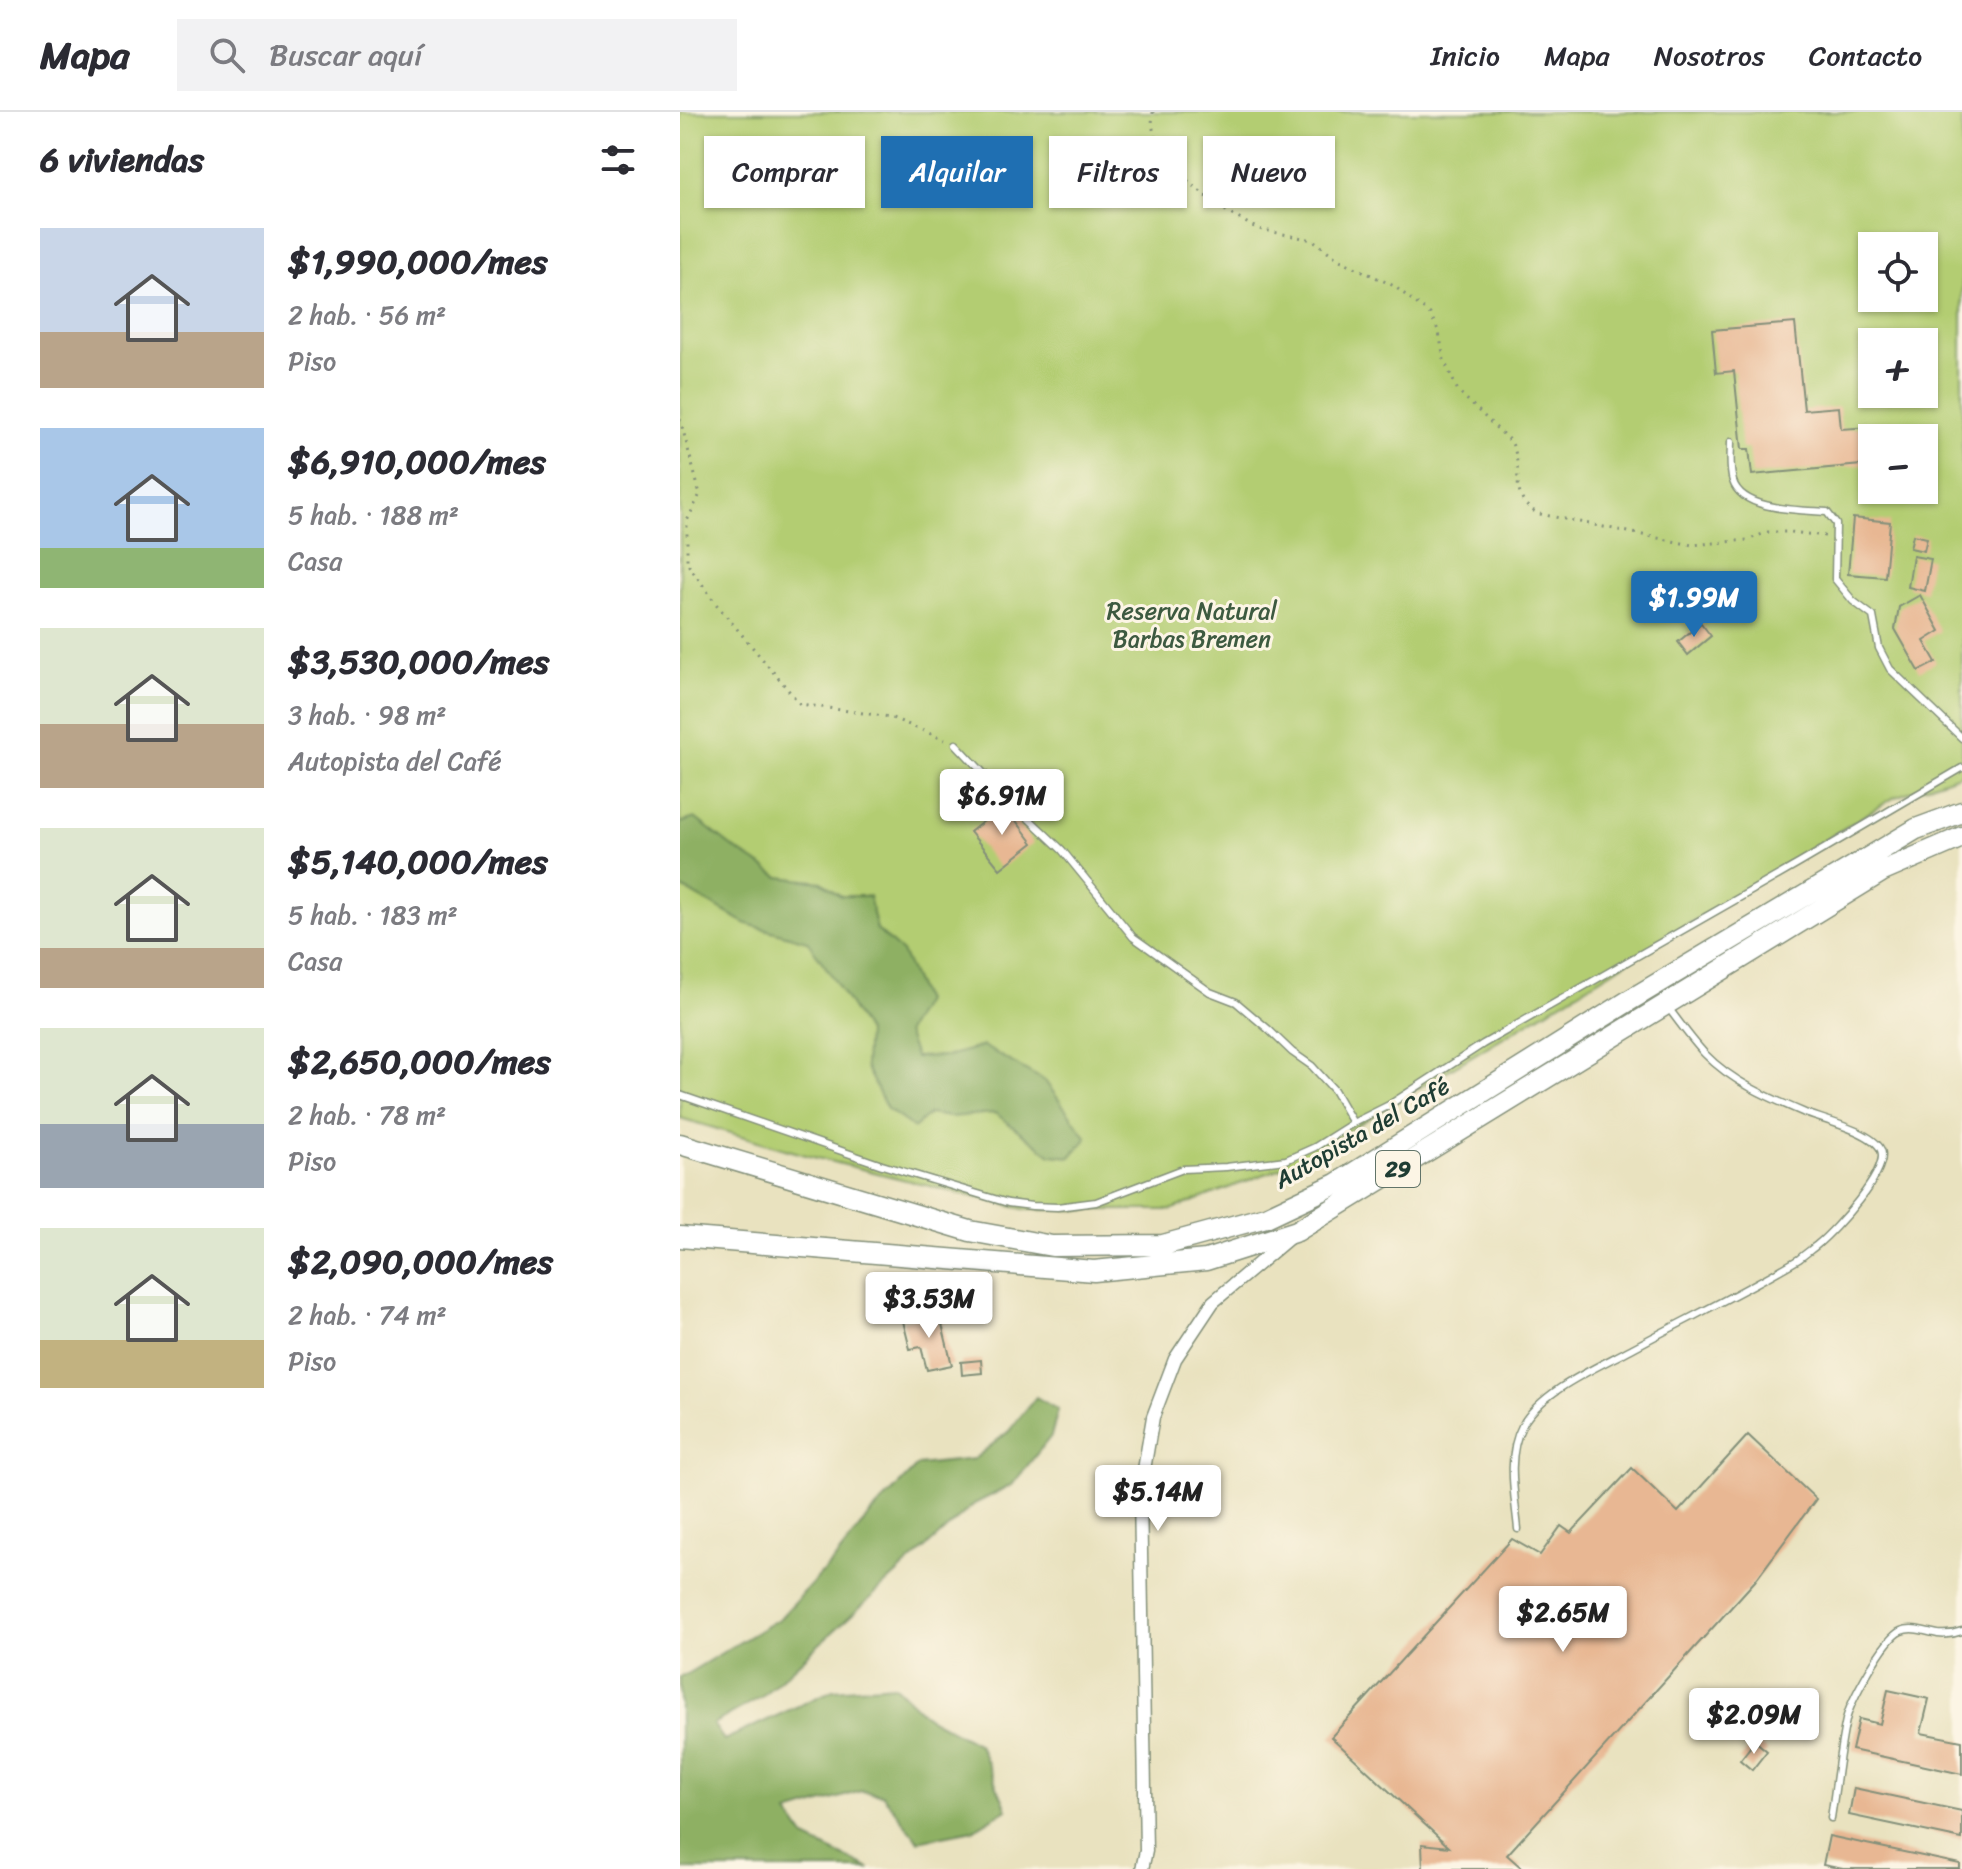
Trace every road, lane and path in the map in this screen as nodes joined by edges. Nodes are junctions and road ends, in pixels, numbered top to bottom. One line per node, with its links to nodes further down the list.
1 (1153, 112): 4 (path)
2 (680, 419): 6 (path)
3 (1731, 442): 4 (lane)
4 (1837, 538): 5 (lane)
5 (1962, 738)
6 (956, 744): 12 (lane)
7 (1962, 768): 12 (lane)
8 (1962, 812): 13 (highway, Autopista del Café / 29)
9 (1962, 837): 10 (highway, Autopista del Café / 29)
10 (1666, 1005): 14 (highway, Autopista del Café / 29); 16 (lane)
11 (680, 1095): 12 (lane)
12 (1353, 1123)
13 (680, 1144)
14 (1297, 1231): 15 (highway, Autopista del Café / 29); 19 (street)
15 (680, 1237)
16 (1518, 1529)
17 (1962, 1631): 18 (lane)
18 (1831, 1818)
19 (1142, 1869)

